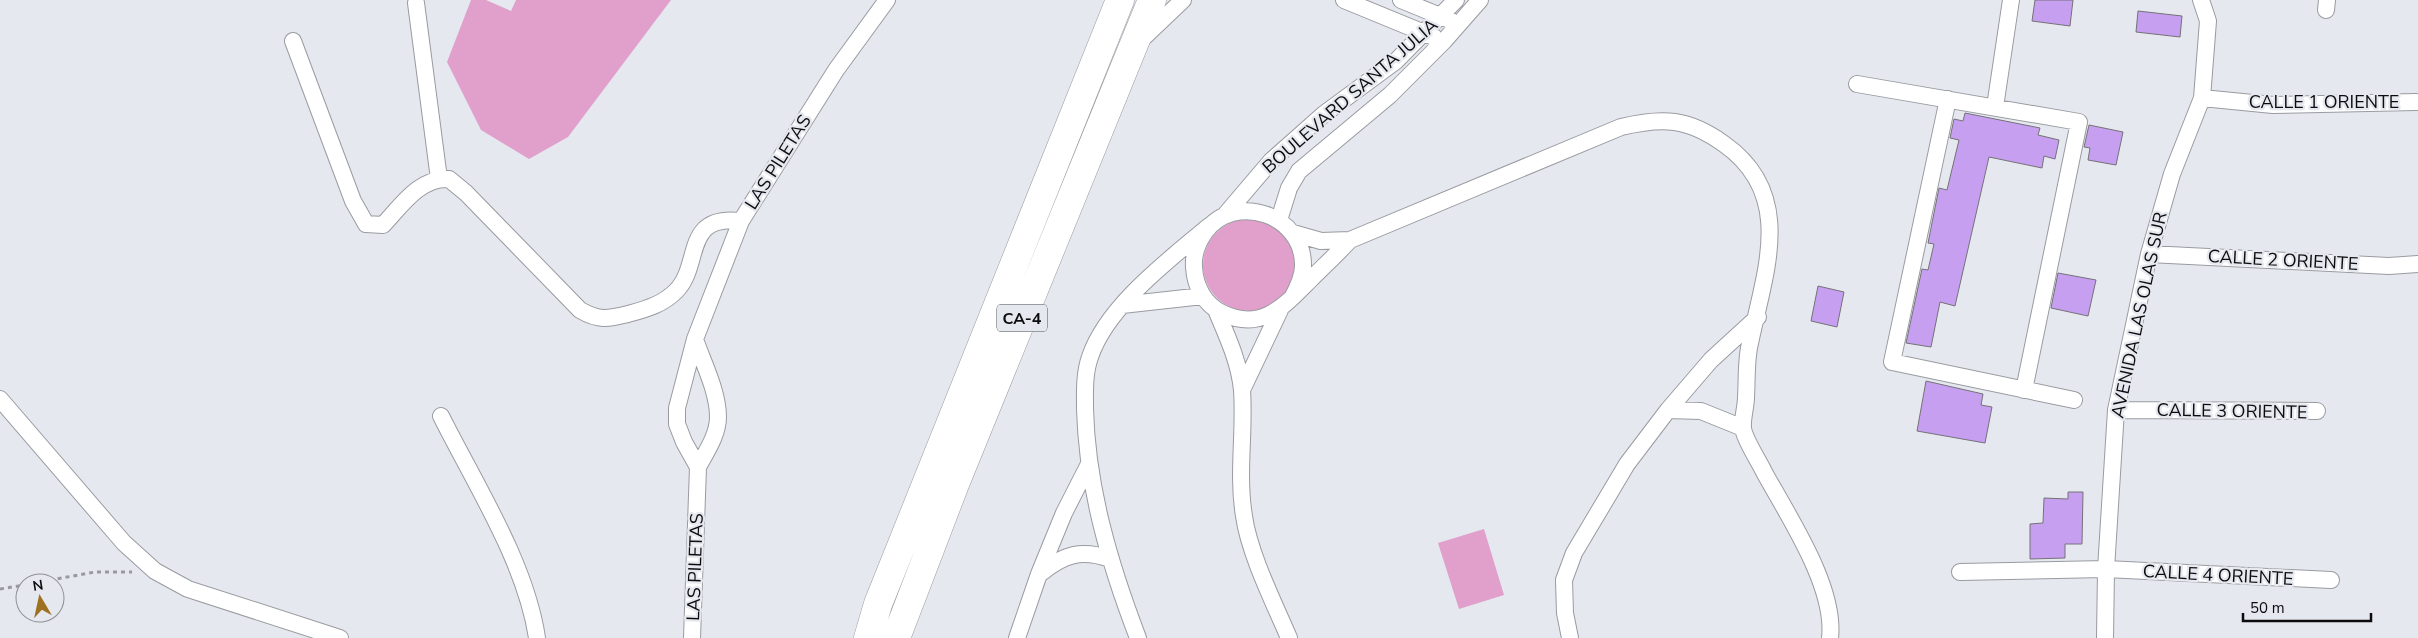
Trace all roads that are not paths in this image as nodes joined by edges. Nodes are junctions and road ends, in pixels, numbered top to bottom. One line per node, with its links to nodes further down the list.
1 (887, 0): 26 (street, LAS PILETAS)
2 (1120, 0): 58 (highway, CA-4)
3 (1152, 0): 17 (highway, CA-4)
4 (1183, 0): 17 (street)
5 (1344, 0): 14 (street)
6 (1401, 0): 12 (street)
7 (1456, 0): 12 (street, BOULEVARD SANTA JULIA)
8 (1480, 0): 13 (street)
9 (2011, 0): 22 (street)
10 (2201, 0): 19 (street, AVENIDA LAS OLAS SUR)
11 (416, 3): 23 (street)
12 (1442, 16): 13 (street); 14 (street, BOULEVARD SANTA JULIA)
13 (1458, 24): 15 (street)
14 (1425, 34): 15 (street); 24 (street, BOULEVARD SANTA JULIA)
15 (1444, 41): 25 (street)
16 (293, 42): 23 (street)
17 (1130, 50): 59 (highway, CA-4)
18 (1857, 84): 20 (street)
19 (2202, 98): 21 (street, CALLE 1 ORIENTE); 30 (street, AVENIDA LAS OLAS SUR)
20 (1948, 100): 22 (street); 40 (street)
21 (2416, 102)
22 (1995, 107): 40 (street)
23 (439, 179): 26 (street)
24 (1225, 215): 25 (street); 27 (street)
25 (1279, 220): 28 (street)
26 (741, 221): 38 (street, LAS PILETAS)
27 (1209, 226): 32 (street); 34 (street)
28 (1293, 233): 29 (street); 33 (street)
29 (1350, 240): 33 (street); 37 (street)
30 (2148, 254): 31 (street, CALLE 2 ORIENTE); 44 (street, AVENIDA LAS OLAS SUR)
31 (2418, 264)
32 (1203, 296): 34 (street); 35 (street)
33 (1292, 298): 36 (street)
34 (1122, 305): 48 (street)
35 (1216, 310): 36 (street); 39 (street)
36 (1280, 310): 39 (street)
37 (1758, 316): 43 (street); 47 (street)
38 (695, 339): 49 (street, LAS PILETAS); 49 (street, LAS PILETAS)
39 (1242, 390): 62 (street)
40 (2024, 390): 42 (street)
41 (0, 399): 55 (street)
42 (2074, 400)
43 (1668, 410): 47 (street); 63 (street)
44 (2116, 410): 45 (street, CALLE 3 ORIENTE); 51 (street, AVENIDA LAS OLAS SUR)
45 (2317, 411)
46 (441, 416): 56 (street)
47 (1743, 428): 64 (street)
48 (1089, 464): 50 (street); 53 (street)
49 (698, 467): 57 (street, LAS PILETAS)
50 (1110, 559): 53 (street); 61 (street)
51 (2106, 570): 52 (street, CALLE 4 ORIENTE); 54 (street, CALLE 4 ORIENTE); 65 (street, AVENIDA LAS OLAS SUR)
52 (1960, 572)
53 (1039, 574): 60 (street)
54 (2331, 580)
55 (340, 638)
56 (537, 638)
57 (692, 638)
58 (868, 638)
59 (896, 638)
60 (1017, 638)
61 (1138, 638)
62 (1289, 638)
63 (1570, 638)
64 (1830, 638)
65 (2105, 638)

